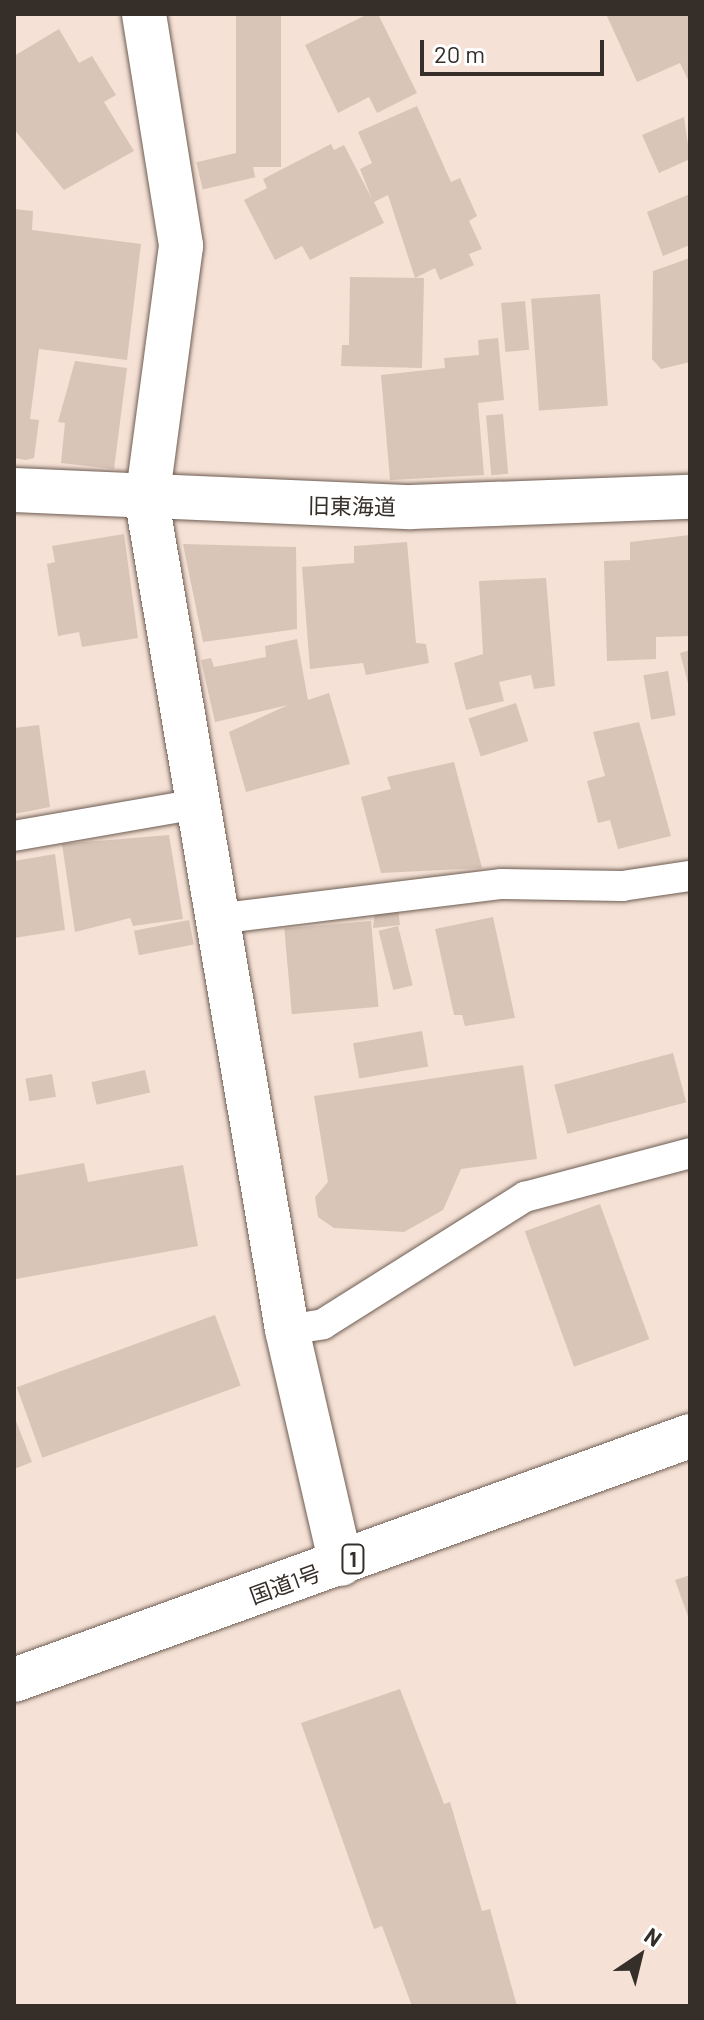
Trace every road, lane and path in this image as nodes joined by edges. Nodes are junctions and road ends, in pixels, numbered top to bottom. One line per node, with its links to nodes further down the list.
1 (144, 14): 4 (main road)
2 (14, 490): 4 (main road, 旧東海道)
3 (690, 497): 4 (main road, 旧東海道)
4 (147, 501): 5 (main road)
5 (197, 804): 6 (lane); 8 (main road)
6 (14, 836)
7 (690, 876): 8 (lane)
8 (216, 919): 10 (main road)
9 (690, 1153): 10 (lane)
10 (287, 1330): 12 (main road)
11 (690, 1436): 12 (main road, 国道1号 / 1)
12 (341, 1564): 13 (main road, 国道1号 / 1)
13 (14, 1680)

